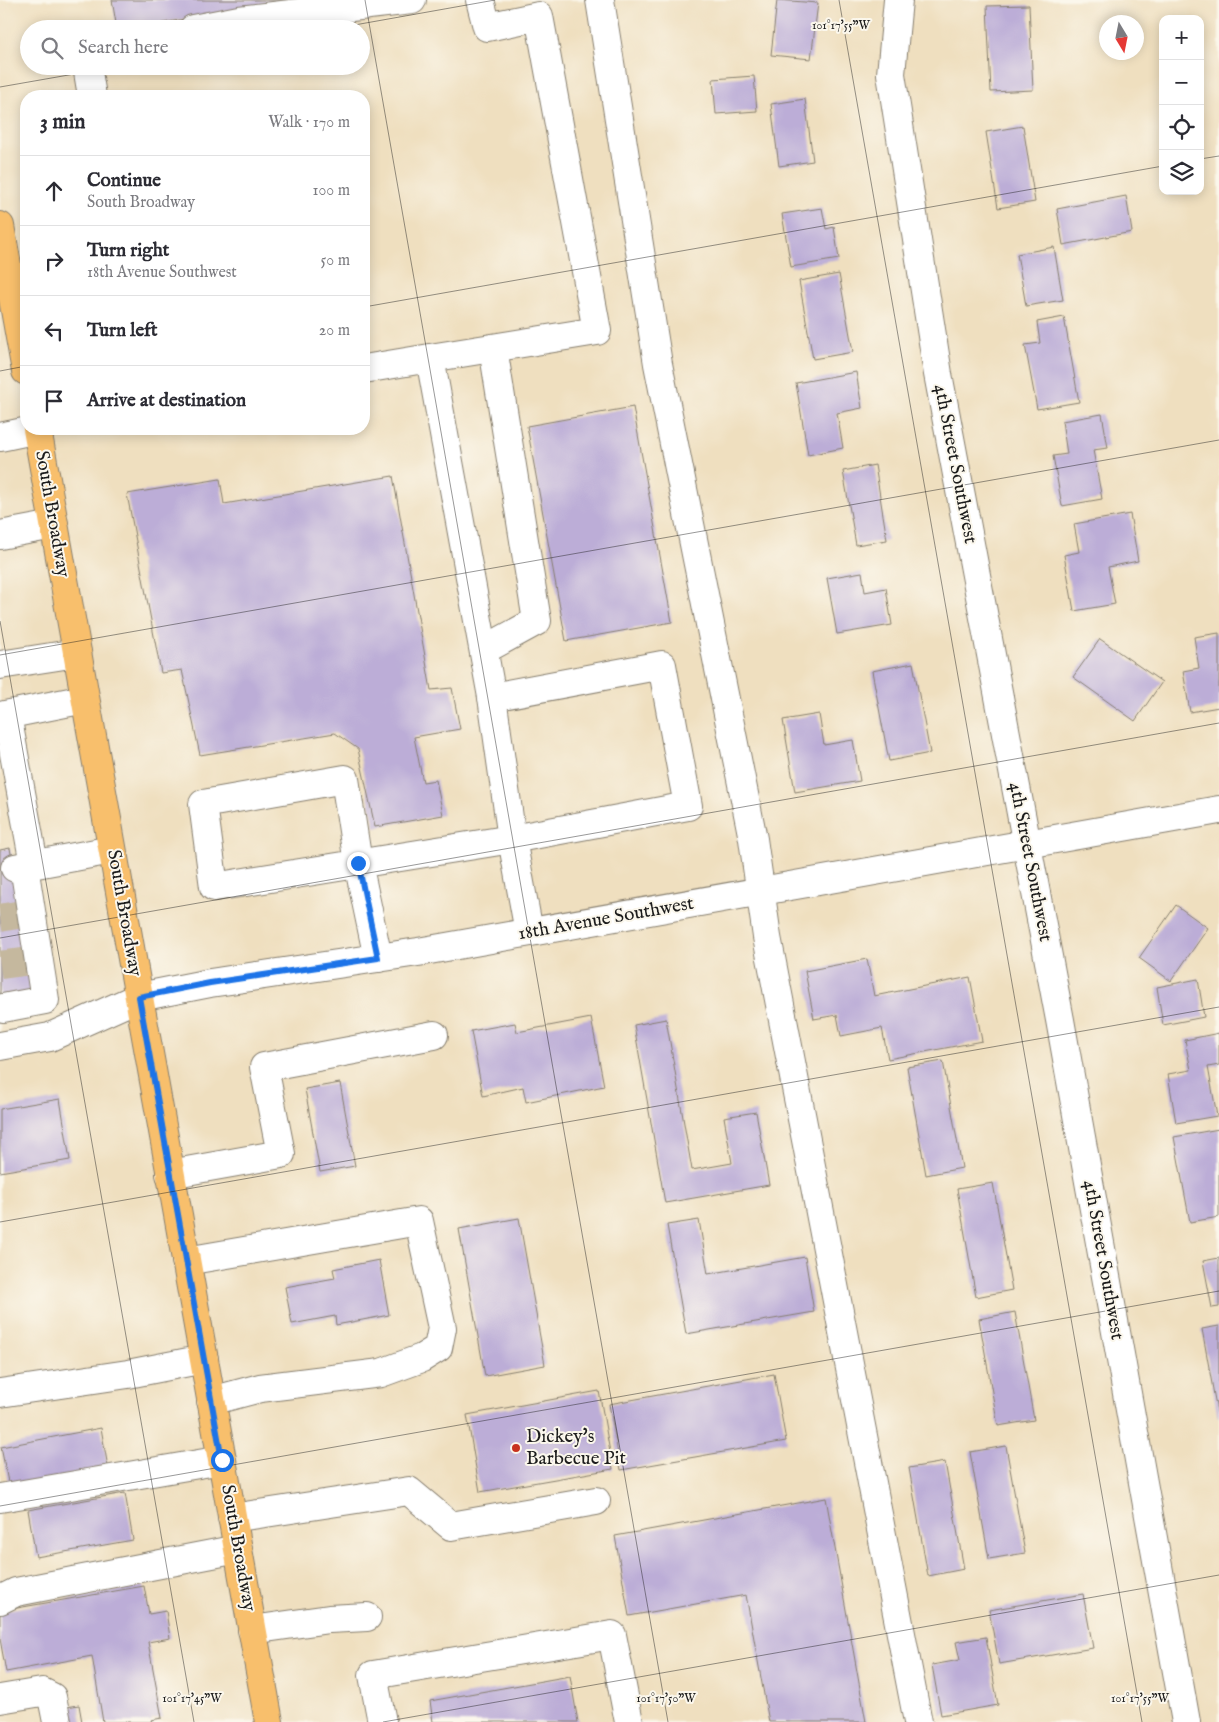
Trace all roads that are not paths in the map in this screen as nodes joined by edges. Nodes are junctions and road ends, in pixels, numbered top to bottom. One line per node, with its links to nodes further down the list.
1 (412, 0): 5 (street)
2 (480, 0): 10 (street)
3 (600, 0): 30 (street)
4 (898, 0): 26 (street, 4th Street Southwest)
5 (239, 20)
6 (88, 75): 7 (street)
7 (91, 90)
8 (0, 226): 9 (main road)
9 (20, 338)
10 (493, 348): 11 (street); 18 (street)
11 (430, 358): 12 (street); 18 (street)
12 (370, 368)
13 (20, 433): 15 (street)
14 (38, 435): 16 (main road, South Broadway)
15 (0, 437)
16 (54, 525): 17 (street); 19 (main road, South Broadway)
17 (0, 535)
18 (484, 650): 21 (street)
19 (77, 653): 20 (street); 22 (main road, South Broadway)
20 (0, 665)
21 (492, 697): 25 (street); 25 (street)
22 (86, 700): 23 (street); 27 (main road, South Broadway)
23 (4, 715): 29 (street)
24 (1219, 810): 26 (street, 18th Avenue Southwest)
25 (512, 839): 28 (street); 31 (street)
26 (1026, 844): 30 (street, 18th Avenue Southwest); 56 (street, 4th Street Southwest)
27 (112, 850): 29 (street); 33 (main road, South Broadway)
28 (358, 863): 28 (street); 32 (street)
29 (24, 866): 34 (street)
30 (761, 892): 31 (street, 18th Avenue Southwest); 55 (street)
31 (529, 932): 32 (street, 18th Avenue Southwest)
32 (378, 958): 33 (street, 18th Avenue Southwest)
33 (139, 997): 36 (street, 18th Avenue Southwest); 37 (main road, South Broadway)
34 (2, 1008): 36 (street)
35 (434, 1035): 37 (street)
36 (4, 1045)
37 (170, 1174): 38 (main road, South Broadway)
38 (186, 1261): 39 (main road, South Broadway); 41 (street)
39 (204, 1359): 40 (street); 41 (main road, South Broadway)
40 (0, 1393)
41 (211, 1401): 42 (main road, South Broadway)
42 (222, 1460): 43 (street); 45 (main road, South Broadway)
43 (0, 1498)
44 (596, 1500): 45 (street)
45 (232, 1518): 46 (main road, South Broadway)
46 (238, 1549): 47 (street); 49 (main road, South Broadway)
47 (0, 1600)
48 (367, 1617): 49 (street)
49 (252, 1630): 52 (main road, South Broadway)
50 (0, 1699): 51 (street)
51 (57, 1722)
52 (268, 1722)
53 (382, 1722): 54 (street)
54 (629, 1722)
55 (918, 1722)
56 (1186, 1722)

